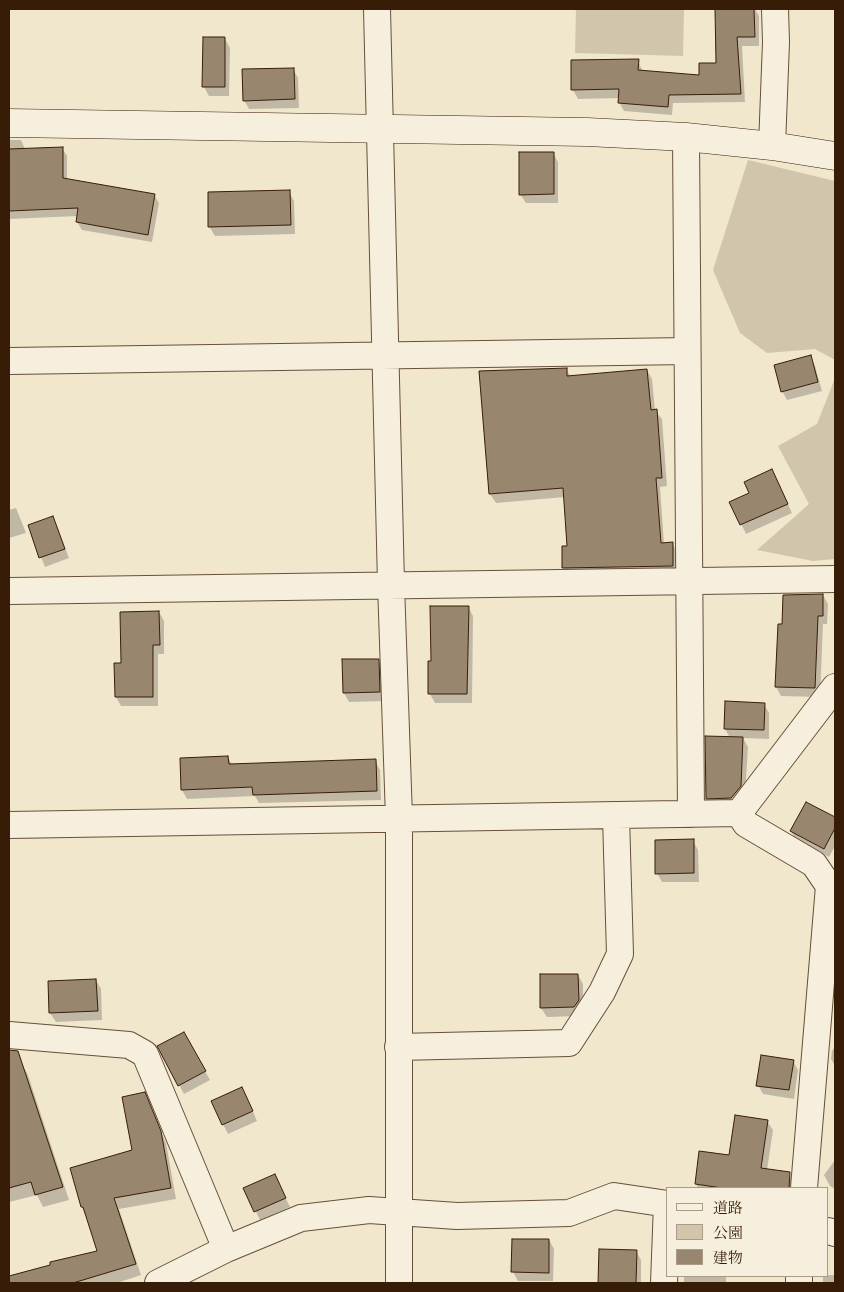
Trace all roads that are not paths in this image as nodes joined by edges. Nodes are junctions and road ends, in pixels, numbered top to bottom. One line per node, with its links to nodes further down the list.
1 (377, 9): 4 (street)
2 (775, 9): 6 (street)
3 (9, 123): 4 (street)
4 (381, 129): 5 (street); 9 (street)
5 (686, 137): 6 (street); 8 (street)
6 (772, 146): 7 (street)
7 (835, 156)
8 (687, 351): 9 (street); 12 (street)
9 (386, 354): 10 (street); 13 (street)
10 (9, 361)
11 (835, 579): 12 (street)
12 (688, 582): 13 (street); 17 (street)
13 (390, 584): 14 (street); 19 (street)
14 (9, 591)
15 (835, 687): 16 (street)
16 (739, 813): 17 (street); 21 (street)
17 (691, 814): 18 (street)
18 (616, 817): 19 (street); 23 (street)
19 (399, 818): 20 (street); 23 (street)
20 (9, 825)
21 (832, 880): 24 (street)
22 (9, 1035): 28 (street)
23 (398, 1047): 26 (street)
24 (804, 1187)
25 (666, 1204): 26 (street)
26 (398, 1214): 28 (street); 30 (street)
27 (666, 1230): 31 (street)
28 (226, 1249): 29 (street)
29 (158, 1283)
30 (399, 1283)
31 (664, 1283)

